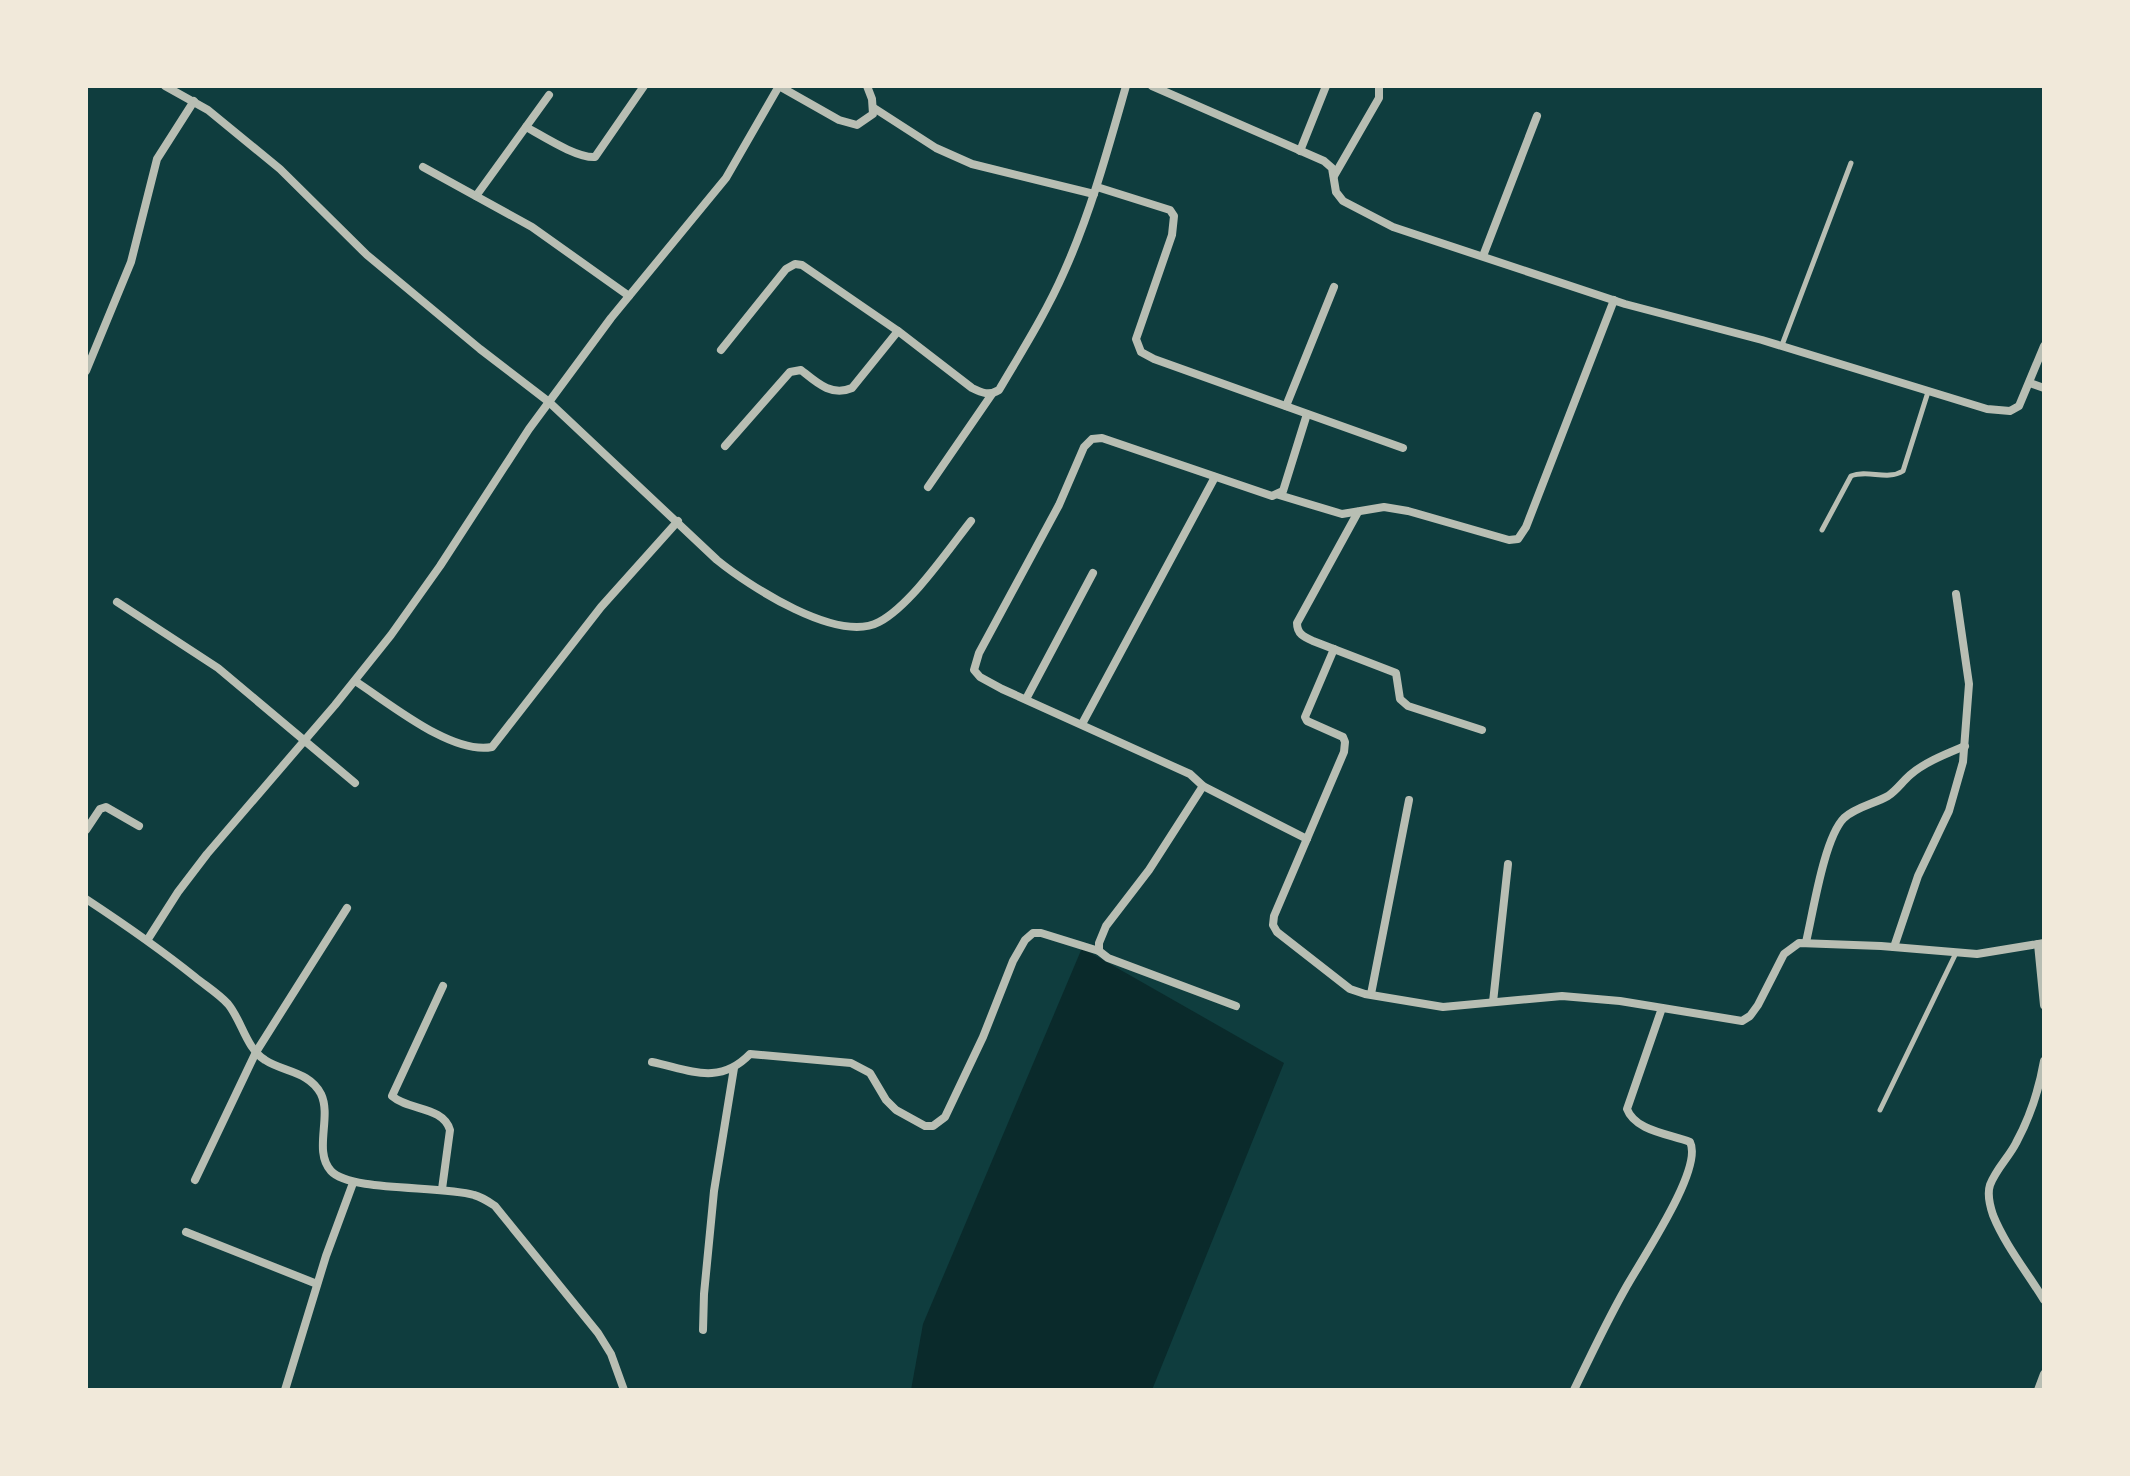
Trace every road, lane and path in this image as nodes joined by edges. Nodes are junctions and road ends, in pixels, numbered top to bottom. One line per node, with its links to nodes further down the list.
1 (165, 86): 10 (street)
2 (644, 86): 13 (street)
3 (779, 86): 11 (street); 22 (street)
4 (867, 86): 11 (street)
5 (1126, 86): 18 (street)
6 (1152, 86): 14 (street)
7 (1326, 86): 14 (street)
8 (1379, 86): 17 (street)
9 (549, 95): 13 (street)
10 (194, 101): 28 (street); 33 (street)
11 (874, 108): 18 (street)
12 (1537, 116): 20 (street)
13 (526, 127): 19 (street)
14 (1300, 151): 17 (street)
15 (1851, 163): 25 (lane)
16 (423, 167): 19 (street)
17 (1334, 176): 20 (street)
18 (1096, 191): 32 (street); 34 (street)
19 (476, 196): 22 (street)
20 (1483, 256): 23 (street)
21 (1334, 287): 34 (street)
22 (629, 296): 33 (street)
23 (1614, 300): 25 (street); 41 (street)
24 (898, 331): 27 (street); 32 (street); 36 (street)
25 (1782, 345): 31 (street)
26 (2044, 346): 29 (street)
27 (721, 350)
28 (86, 371)
29 (2030, 383): 30 (street); 31 (street)
30 (2044, 388)
31 (1929, 391): 44 (lane)
32 (992, 394): 39 (street)
33 (549, 402): 42 (street); 49 (street)
34 (1286, 406): 35 (street)
35 (1307, 414): 37 (street); 40 (street)
36 (725, 446)
37 (1403, 448)
38 (1215, 477): 40 (street); 50 (street); 51 (street)
39 (928, 487)
40 (1279, 495): 41 (street)
41 (1358, 512): 48 (street)
42 (678, 521): 43 (street); 49 (street)
43 (971, 521)
44 (1822, 530)
45 (1093, 573): 50 (street)
46 (1956, 594): 54 (street)
47 (117, 602): 53 (street)
48 (1334, 649): 52 (street); 60 (street)
49 (355, 681): 53 (street)
50 (1026, 699): 51 (street)
51 (1082, 724): 56 (street)
52 (1482, 730)
53 (304, 741): 55 (street); 64 (street)
54 (1965, 746): 65 (street); 67 (street)
55 (355, 783)
56 (1203, 786): 60 (street); 68 (street)
57 (1409, 800): 71 (street)
58 (139, 826): 59 (street)
59 (86, 830)
60 (1307, 839): 71 (street)
61 (1508, 864): 72 (street)
62 (86, 899): 64 (street)
63 (347, 908): 76 (street)
64 (148, 939): 76 (street)
65 (1806, 942): 67 (street); 75 (street)
66 (2041, 943): 69 (street); 73 (street)
67 (1894, 947): 69 (street)
68 (1099, 951): 74 (street); 79 (street)
69 (1956, 952): 80 (lane)
70 (443, 986): 83 (street)
71 (1371, 994): 72 (street)
72 (1493, 1002): 75 (street)
73 (2044, 1005)
74 (1236, 1006)
75 (1662, 1008): 91 (street)
76 (256, 1052): 81 (street); 82 (street)
77 (2044, 1061): 86 (street)
78 (652, 1062): 79 (street)
79 (734, 1068): 87 (street)
80 (1880, 1110)
81 (195, 1180)
82 (353, 1183): 83 (street); 85 (street)
83 (442, 1189): 90 (street)
84 (186, 1232): 85 (street)
85 (317, 1284): 89 (street)
86 (2044, 1300)
87 (703, 1330)
88 (2044, 1374): 92 (street)
89 (285, 1390)
90 (624, 1390)
91 (1574, 1390)
92 (2038, 1390)

